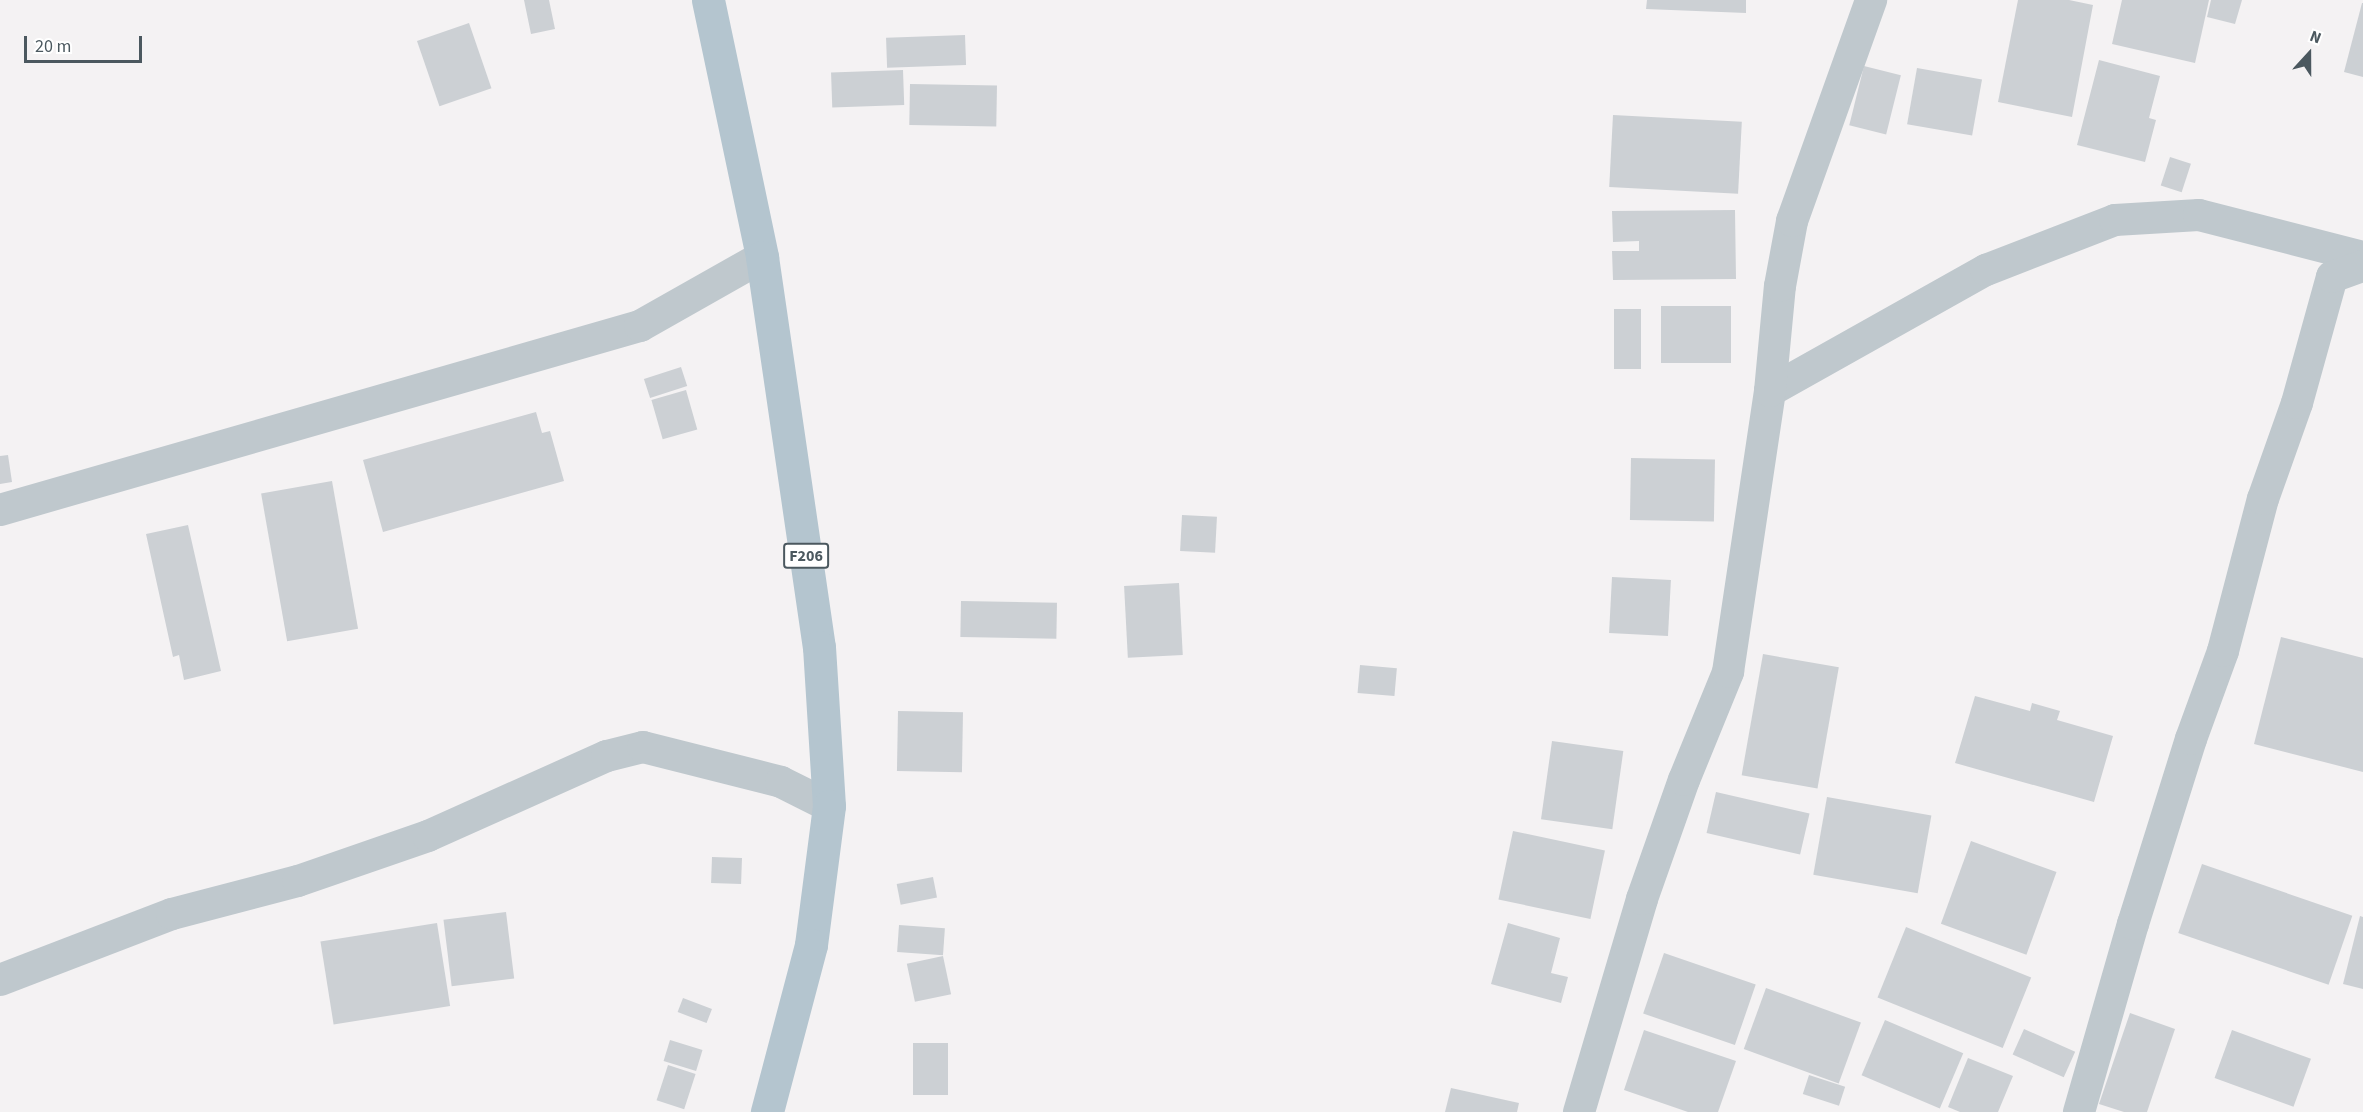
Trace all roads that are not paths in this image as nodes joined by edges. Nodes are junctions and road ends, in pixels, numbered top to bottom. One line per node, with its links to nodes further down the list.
1 (708, 0): 3 (main road, F206)
2 (1871, 0): 6 (street)
3 (762, 257): 7 (street); 8 (main road, F206)
4 (2363, 257): 6 (street)
5 (2363, 266): 12 (street)
6 (1770, 391): 11 (street)
7 (0, 510)
8 (829, 806): 9 (street); 10 (main road, F206)
9 (0, 980)
10 (767, 1112)
11 (1579, 1112)
12 (2079, 1112)

